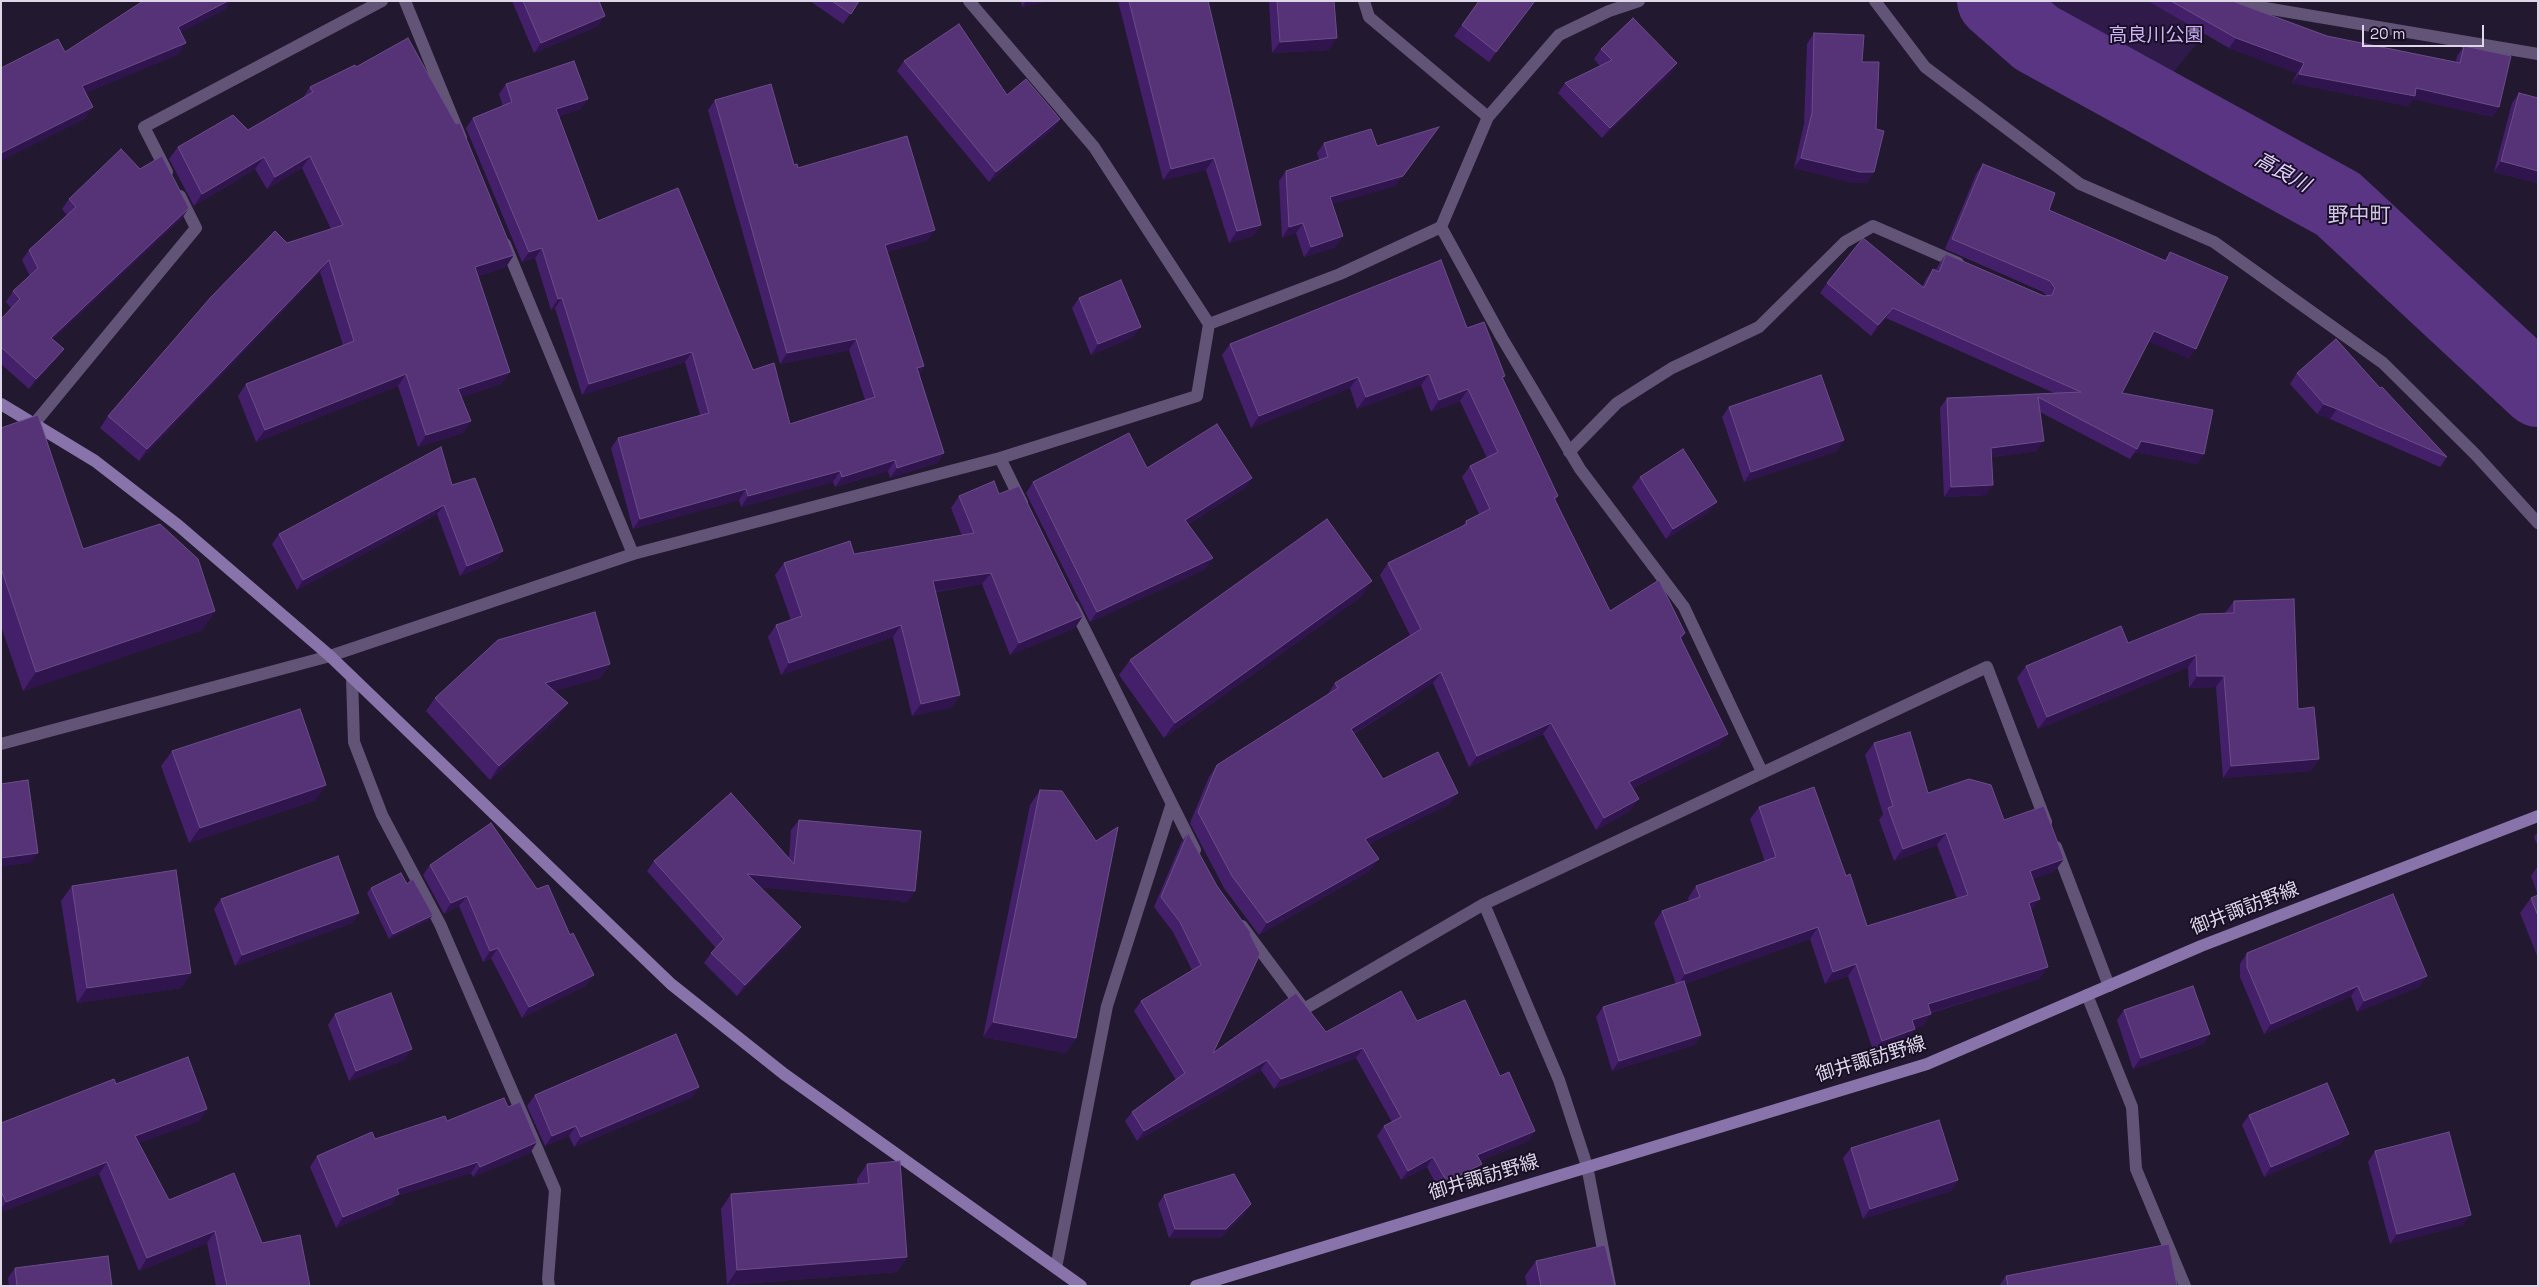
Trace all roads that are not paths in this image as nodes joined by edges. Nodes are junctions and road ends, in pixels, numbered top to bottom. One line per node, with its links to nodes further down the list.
1 (382, 1): 16 (street)
2 (405, 1): 10 (street)
3 (969, 1): 14 (street)
4 (1364, 1): 9 (street)
5 (1640, 1): 9 (street)
6 (1876, 1): 20 (street)
7 (2230, 2): 8 (street)
8 (2538, 54)
9 (1488, 117): 11 (street)
10 (466, 149)
11 (1441, 227): 14 (street); 17 (street)
12 (500, 232): 21 (street)
13 (1970, 268): 17 (street)
14 (1209, 324): 18 (street)
15 (1, 404): 16 (main road)
16 (34, 424): 23 (main road)
17 (1569, 452): 26 (street)
18 (1000, 458): 19 (street); 21 (street)
19 (1026, 511)
20 (2538, 523)
21 (632, 554): 23 (street)
22 (1066, 592): 27 (street)
23 (330, 656): 24 (main road); 25 (street)
24 (352, 677): 35 (main road); 36 (street)
25 (1, 744)
26 (1762, 772): 30 (street); 32 (street)
27 (1171, 806): 29 (street); 35 (street)
28 (2538, 816): 32 (main road, 御井諏訪野線)
29 (1199, 858)
30 (1484, 904): 31 (street); 34 (street)
31 (1235, 915)
32 (2109, 986): 33 (main road, 御井諏訪野線)
33 (2087, 995): 34 (main road, 御井諏訪野線); 40 (street)
34 (1587, 1166): 38 (main road, 御井諏訪野線); 39 (street)
35 (1056, 1268): 37 (main road)
36 (549, 1286)
37 (1081, 1286)
38 (1196, 1286)
39 (1610, 1286)
40 (2185, 1286)

